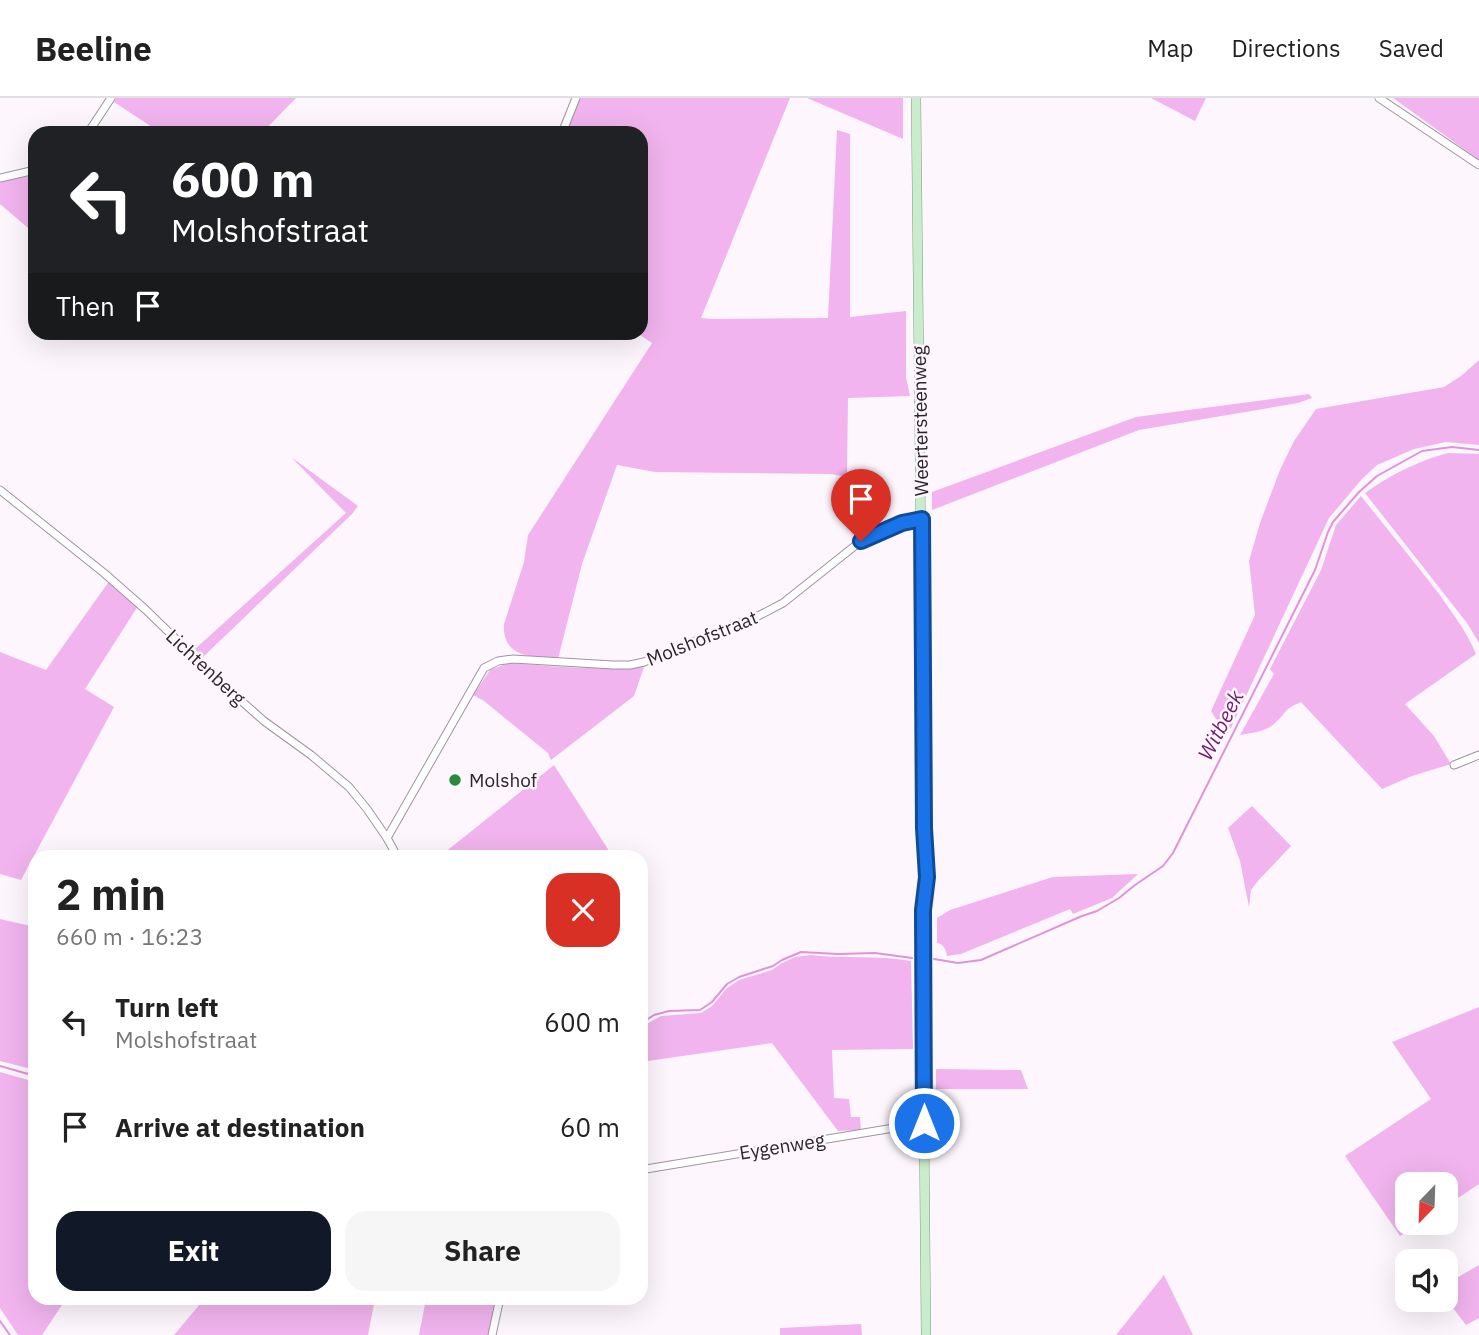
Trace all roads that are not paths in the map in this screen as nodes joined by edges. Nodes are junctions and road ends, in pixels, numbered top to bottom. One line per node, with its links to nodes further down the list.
1 (111, 98): 5 (street)
2 (576, 98): 6 (street)
3 (916, 98): 11 (main road, Weertersteenweg)
4 (1380, 98): 7 (street)
5 (93, 126)
6 (565, 126)
7 (1479, 165)
8 (28, 172): 9 (street)
9 (0, 178)
10 (0, 490): 14 (street, Lichtenberg)
11 (922, 519): 14 (street, Molshofstraat); 16 (main road, Weertersteenweg)
12 (1479, 755): 13 (street)
13 (1454, 765)
14 (387, 838): 15 (street, Lichtenberg)
15 (394, 850)
16 (924, 1123): 17 (street, Eygenweg); 20 (main road, Weertersteenweg)
17 (648, 1169)
18 (498, 1305): 19 (street)
19 (492, 1335)
20 (926, 1335)

